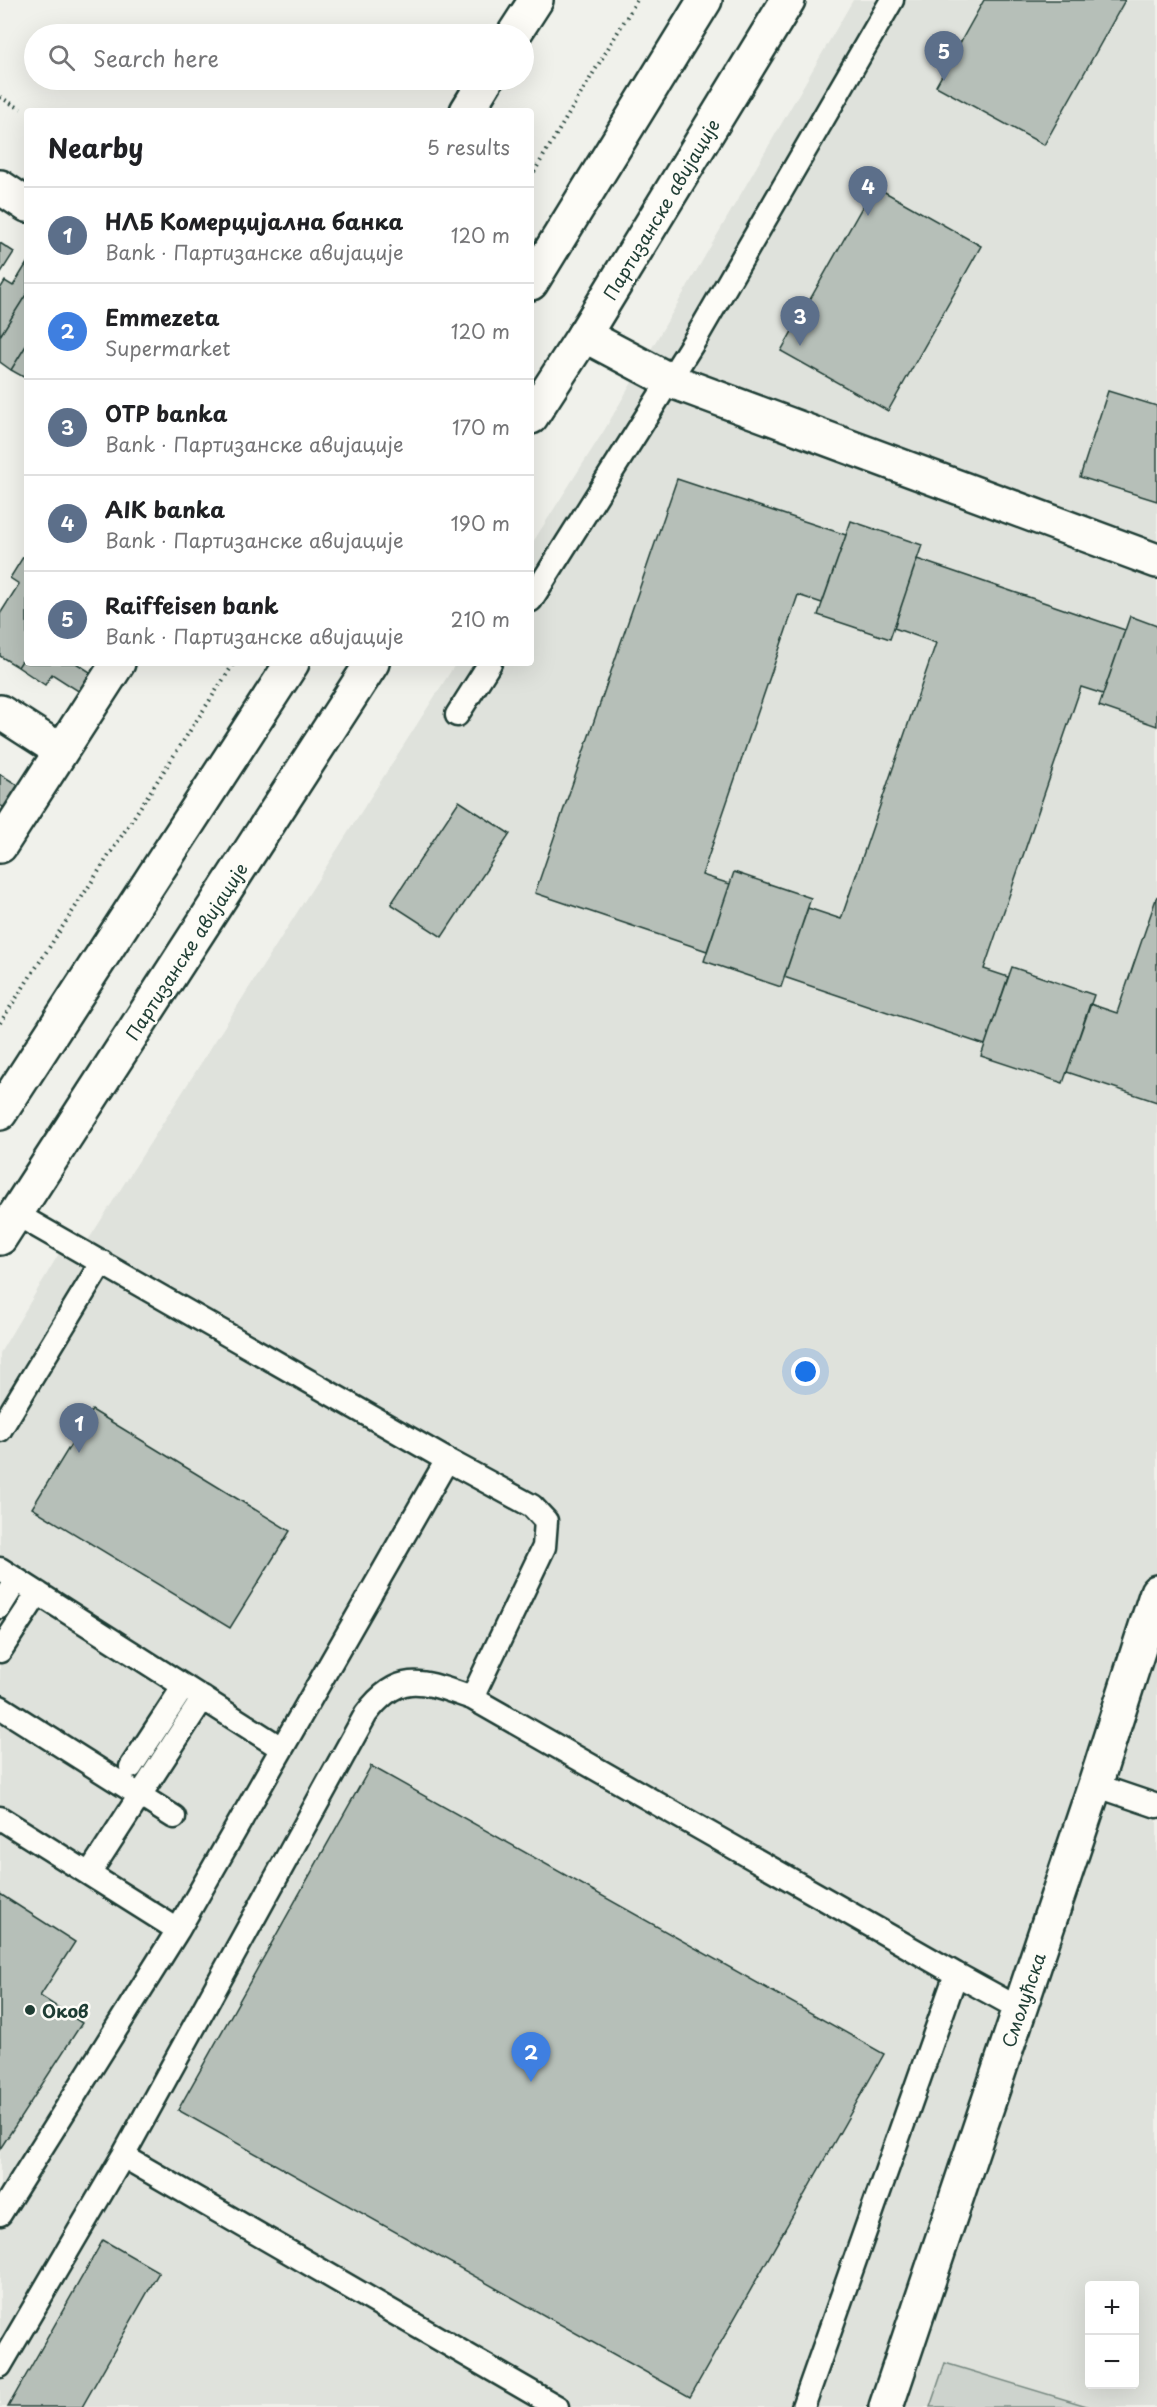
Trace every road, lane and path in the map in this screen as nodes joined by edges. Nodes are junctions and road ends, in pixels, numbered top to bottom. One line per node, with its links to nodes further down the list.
1 (536, 0): 6 (main road)
2 (637, 0): 11 (path)
3 (705, 0): 14 (main road)
4 (788, 0): 15 (main road, Партизанске авијације)
5 (892, 0): 16 (lane)
6 (520, 24)
7 (480, 90): 9 (main road)
8 (0, 97): 10 (path)
9 (469, 108)
10 (21, 109)
11 (534, 172)
12 (0, 187): 13 (main road)
13 (24, 203)
14 (534, 278)
15 (584, 335): 16 (main road); 17 (main road, Партизанске авијације)
16 (669, 380): 18 (main road); 19 (lane)
17 (534, 412)
18 (1157, 561)
19 (534, 595)
20 (116, 666): 27 (main road)
21 (232, 666): 29 (path)
22 (290, 666): 30 (main road)
23 (370, 666): 31 (main road, Партизанске авијације)
24 (488, 666): 26 (lane)
25 (0, 712): 27 (main road)
26 (458, 715)
27 (61, 751): 28 (main road)
28 (0, 846)
29 (0, 1023)
30 (0, 1113)
31 (5, 1218): 32 (lane)
32 (102, 1262): 33 (lane); 34 (lane)
33 (0, 1430)
34 (447, 1460): 41 (lane); 43 (lane)
35 (9, 1575): 37 (lane); 38 (lane)
36 (1157, 1592): 45 (main road, Смолућска)
37 (38, 1593): 39 (lane); 40 (lane)
38 (0, 1606)
39 (0, 1651)
40 (193, 1692): 43 (lane); 44 (lane); 46 (lane)
41 (472, 1698): 52 (lane); 54 (lane)
42 (0, 1707): 46 (lane)
43 (281, 1748): 51 (lane)
44 (131, 1767)
45 (1095, 1785): 47 (lane); 53 (main road, Смолућска)
46 (140, 1795): 48 (lane); 50 (lane)
47 (1157, 1806)
48 (174, 1817)
49 (0, 1818): 50 (lane)
50 (89, 1874): 51 (lane)
51 (178, 1930): 55 (lane)
52 (956, 1974): 53 (lane); 58 (lane)
53 (1020, 2009): 59 (main road, Смолућска)
54 (123, 2156): 56 (lane); 57 (lane)
55 (0, 2214)
56 (0, 2366)
57 (557, 2407)
58 (803, 2407)
59 (886, 2407)

